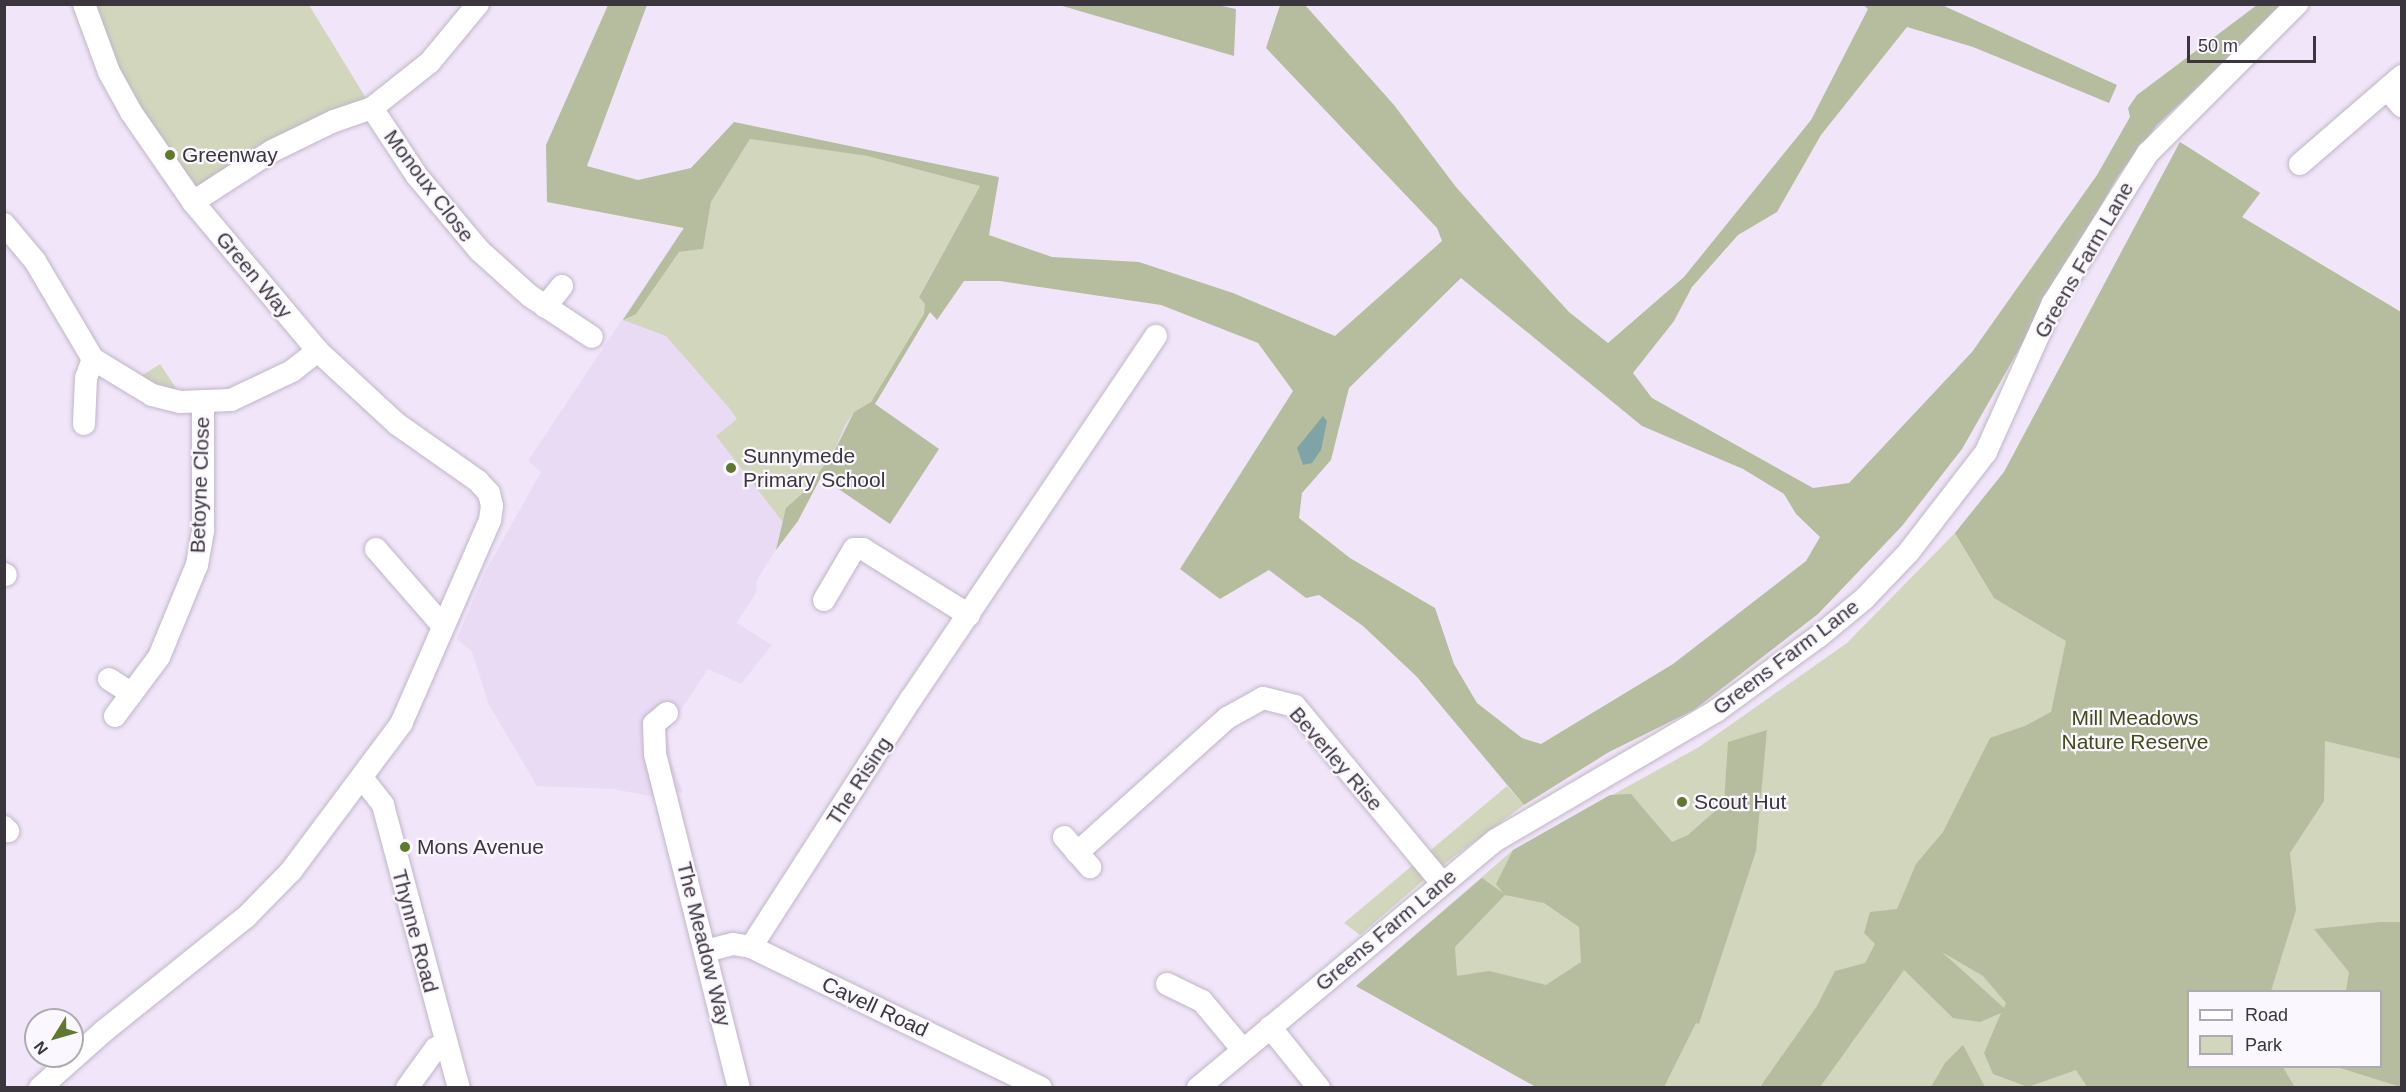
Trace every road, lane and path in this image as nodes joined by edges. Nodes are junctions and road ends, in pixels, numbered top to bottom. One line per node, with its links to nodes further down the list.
1 (84, 4): 7 (street, Green Way)
2 (478, 4): 5 (street)
3 (2297, 4): 27 (street, Greens Farm Lane)
4 (2397, 90): 6 (street)
5 (372, 108): 7 (street); 10 (street, Monoux Close)
6 (2300, 164)
7 (193, 202): 13 (street, Green Way)
8 (4, 224): 14 (street)
9 (562, 286): 10 (street)
10 (545, 307): 12 (street, Monoux Close)
11 (1156, 336): 19 (street, The Rising)
12 (592, 338)
13 (318, 351): 15 (street); 20 (street, Green Way)
14 (93, 359): 15 (street); 16 (street)
15 (203, 403): 22 (street, Betoyne Close)
16 (84, 424)
17 (376, 549): 20 (street)
18 (824, 600): 19 (street)
19 (969, 615): 28 (street, The Rising)
20 (442, 625): 25 (street)
21 (110, 679): 22 (street)
22 (132, 694): 24 (street, Betoyne Close)
23 (667, 713): 29 (street, The Meadow Way)
24 (115, 716)
25 (363, 779): 32 (street, Thynne Road); 34 (street)
26 (1077, 852): 27 (street, Beverley Rise)
27 (1442, 883): 31 (street, Greens Farm Lane)
28 (751, 947): 29 (street, Cavell Road); 38 (street, Cavell Road)
29 (706, 951): 37 (street, The Meadow Way)
30 (1167, 984): 33 (street)
31 (1270, 1027): 33 (street, Greens Farm Lane); 40 (street)
32 (445, 1045): 35 (street); 36 (street, Thynne Road)
33 (1243, 1050): 39 (street, Greens Farm Lane)
34 (40, 1088)
35 (407, 1088)
36 (459, 1088)
37 (739, 1088)
38 (1041, 1088)
39 (1198, 1088)
40 (1319, 1088)

